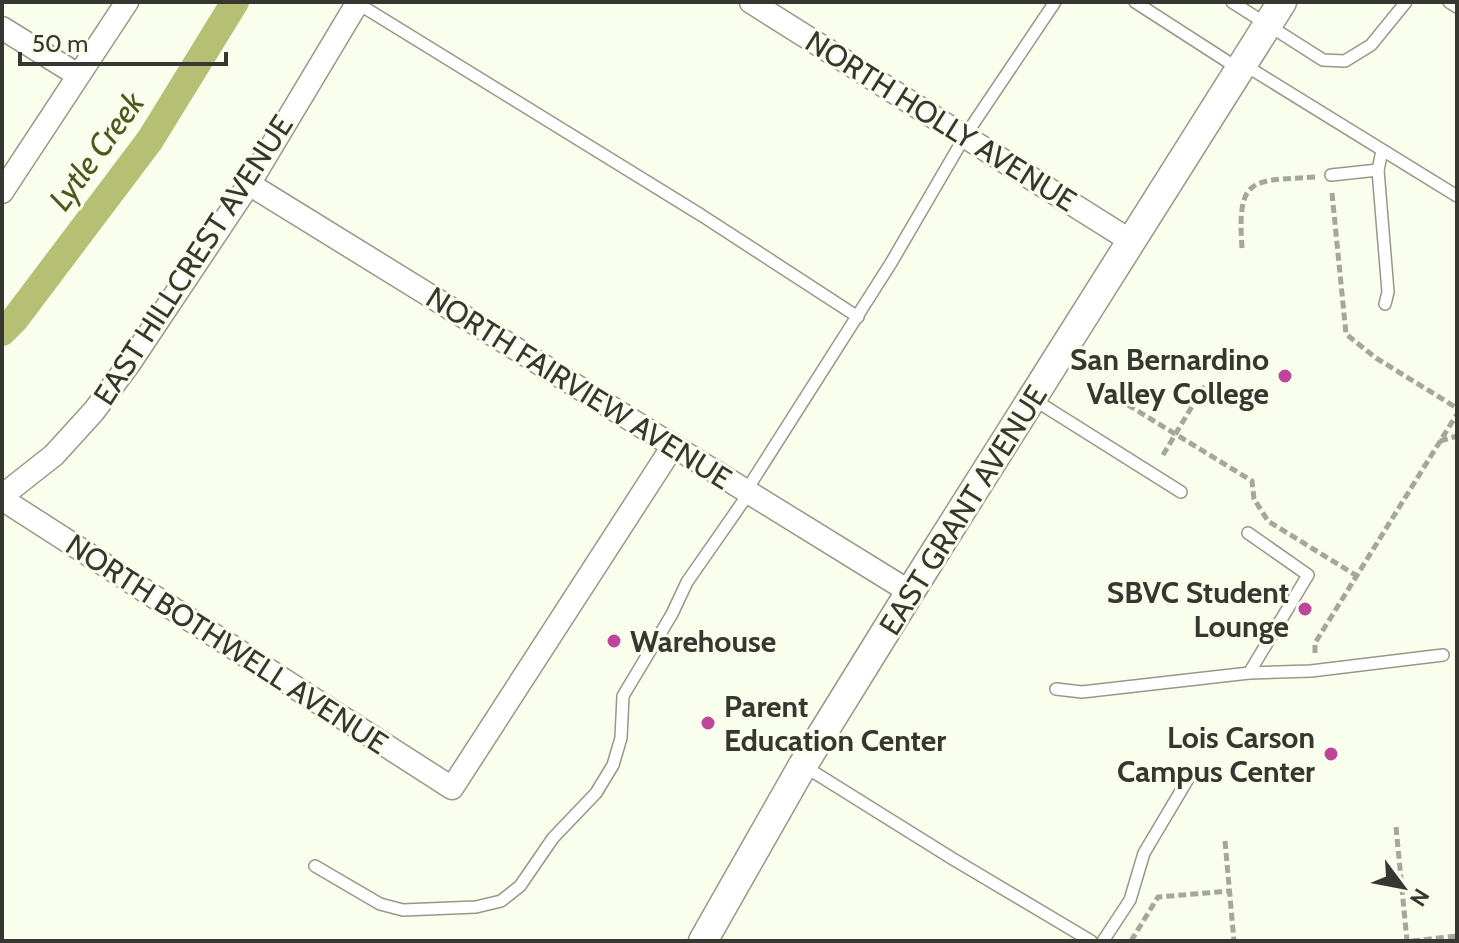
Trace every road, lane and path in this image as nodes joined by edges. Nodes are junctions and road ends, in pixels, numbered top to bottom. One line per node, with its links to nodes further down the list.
1 (127, 2): 13 (street)
2 (751, 2): 14 (street, NORTH HOLLY AVENUE)
3 (1055, 2): 14 (lane)
4 (1135, 2): 12 (lane)
5 (1232, 2): 10 (lane)
6 (1406, 2): 10 (lane)
7 (1449, 2): 9 (lane)
8 (357, 3): 18 (street, EAST HILLCREST AVENUE); 24 (lane)
9 (1457, 7)
10 (1274, 13): 12 (street, EAST GRANT AVENUE)
11 (2, 28): 13 (street)
12 (1241, 66): 15 (lane); 21 (street, EAST GRANT AVENUE)
13 (78, 75): 19 (street)
14 (965, 136): 21 (street, NORTH HOLLY AVENUE); 24 (lane)
15 (1382, 151): 16 (lane); 20 (lane)
16 (1378, 170): 17 (lane); 23 (lane)
17 (1331, 175): 22 (path)
18 (249, 184): 32 (street, NORTH FAIRVIEW AVENUE); 36 (street, EAST HILLCREST AVENUE)
19 (2, 192)
20 (1457, 196)
21 (1131, 241): 27 (street, EAST GRANT AVENUE)
22 (1242, 248)
23 (1385, 304)
24 (858, 317): 34 (lane)
25 (1214, 382): 29 (path)
26 (1097, 386): 29 (path)
27 (1033, 399): 35 (lane); 39 (street, EAST GRANT AVENUE)
28 (1457, 414): 31 (path)
29 (1176, 434): 33 (path); 38 (path)
30 (1457, 436): 31 (path)
31 (1440, 441): 38 (path)
32 (673, 446): 34 (street, NORTH FAIRVIEW AVENUE); 36 (street, NORTH BOTHWELL AVENUE)
33 (1163, 455)
34 (747, 492): 39 (street, NORTH FAIRVIEW AVENUE); 48 (lane)
35 (1181, 492)
36 (2, 498)
37 (1248, 533): 42 (lane)
38 (1357, 576): 41 (path)
39 (910, 592): 44 (street, EAST GRANT AVENUE)
40 (1443, 655): 41 (lane)
41 (1311, 671): 42 (lane)
42 (1249, 673): 43 (lane)
43 (1056, 689)
44 (803, 765): 51 (street, EAST GRANT AVENUE); 52 (lane)
45 (1191, 774): 53 (lane)
46 (1396, 827): 56 (path)
47 (1225, 841): 49 (path)
48 (315, 866)
49 (1230, 891): 54 (path); 55 (path)
50 (1457, 936): 56 (path)
51 (703, 941)
52 (1091, 941)
53 (1103, 941)
54 (1131, 941)
55 (1234, 941)
56 (1409, 941)

